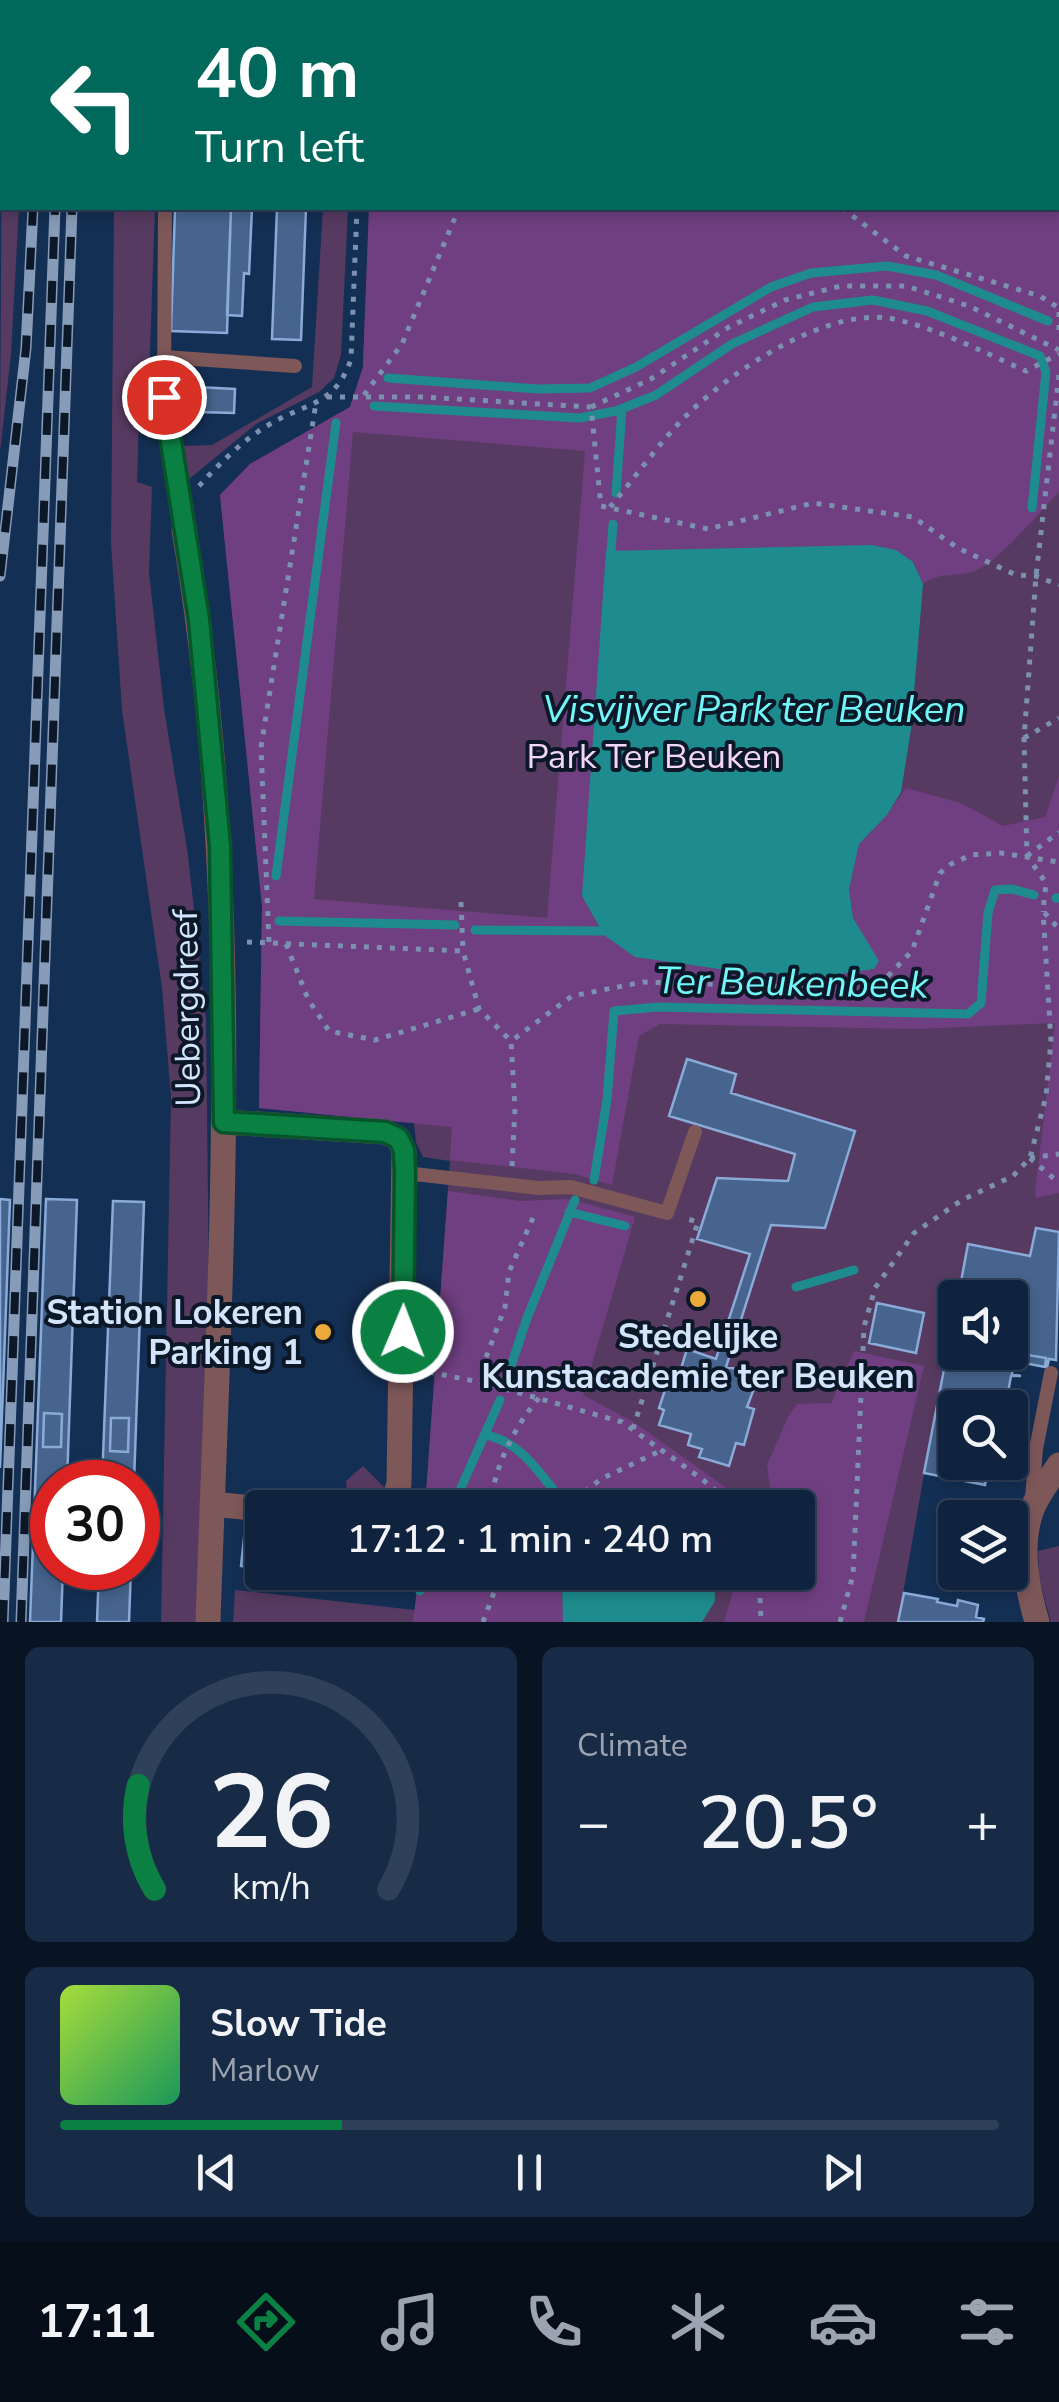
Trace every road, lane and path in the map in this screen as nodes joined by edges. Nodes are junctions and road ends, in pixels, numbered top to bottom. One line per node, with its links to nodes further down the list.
1 (165, 210): 7 (lane, Uebergdreef)
2 (459, 210): 10 (path)
3 (845, 210): 4 (path)
4 (1059, 310): 5 (path)
5 (1059, 334)
6 (1059, 352): 14 (path); 15 (path)
7 (164, 357): 8 (lane); 16 (lane, Uebergdreef)
8 (296, 366)
9 (1059, 375): 12 (path)
10 (363, 396): 11 (path); 14 (path)
11 (327, 397)
12 (1056, 400): 17 (path)
13 (316, 403): 28 (path)
14 (591, 406): 15 (path)
15 (610, 507): 17 (path)
16 (184, 530): 27 (street, Uebergdreef)
17 (1036, 576): 18 (path); 20 (path)
18 (1058, 586)
19 (1059, 718): 20 (path)
20 (1024, 738): 22 (path)
21 (1059, 832): 22 (path)
22 (1028, 856): 23 (path); 25 (path); 32 (path)
23 (1059, 862)
24 (461, 902): 30 (path)
25 (1043, 910): 26 (path); 36 (path)
26 (1059, 929)
27 (222, 942): 28 (path); 33 (street, Uebergdreef)
28 (269, 942): 29 (path)
29 (285, 943): 30 (path); 31 (path)
30 (463, 951): 31 (path)
31 (479, 1010): 32 (path)
32 (511, 1042): 39 (path)
33 (224, 1122): 37 (street); 53 (street, Uebergdreef)
34 (694, 1132): 41 (lane)
35 (1059, 1154): 36 (path)
36 (1030, 1158): 38 (path); 61 (path)
37 (405, 1172): 39 (lane); 42 (street)
38 (1059, 1183)
39 (512, 1186): 40 (lane)
40 (539, 1188): 41 (lane); 44 (path)
41 (667, 1213): 46 (path)
42 (402, 1372): 44 (path); 49 (street)
43 (1051, 1373): 55 (lane)
44 (484, 1383): 45 (path)
45 (539, 1398): 46 (path); 50 (path)
46 (633, 1428): 47 (path)
47 (662, 1450): 51 (path); 52 (path)
48 (1059, 1464): 55 (street)
49 (397, 1490)
50 (494, 1490)
51 (585, 1490)
52 (713, 1490)
53 (212, 1504): 54 (street); 58 (street, Uebergdreef)
54 (245, 1507)
55 (1031, 1510): 62 (street)
56 (495, 1590): 59 (path)
57 (760, 1590): 60 (path)
58 (208, 1622)
59 (483, 1622)
60 (761, 1622)
61 (840, 1622)
62 (1037, 1622)

